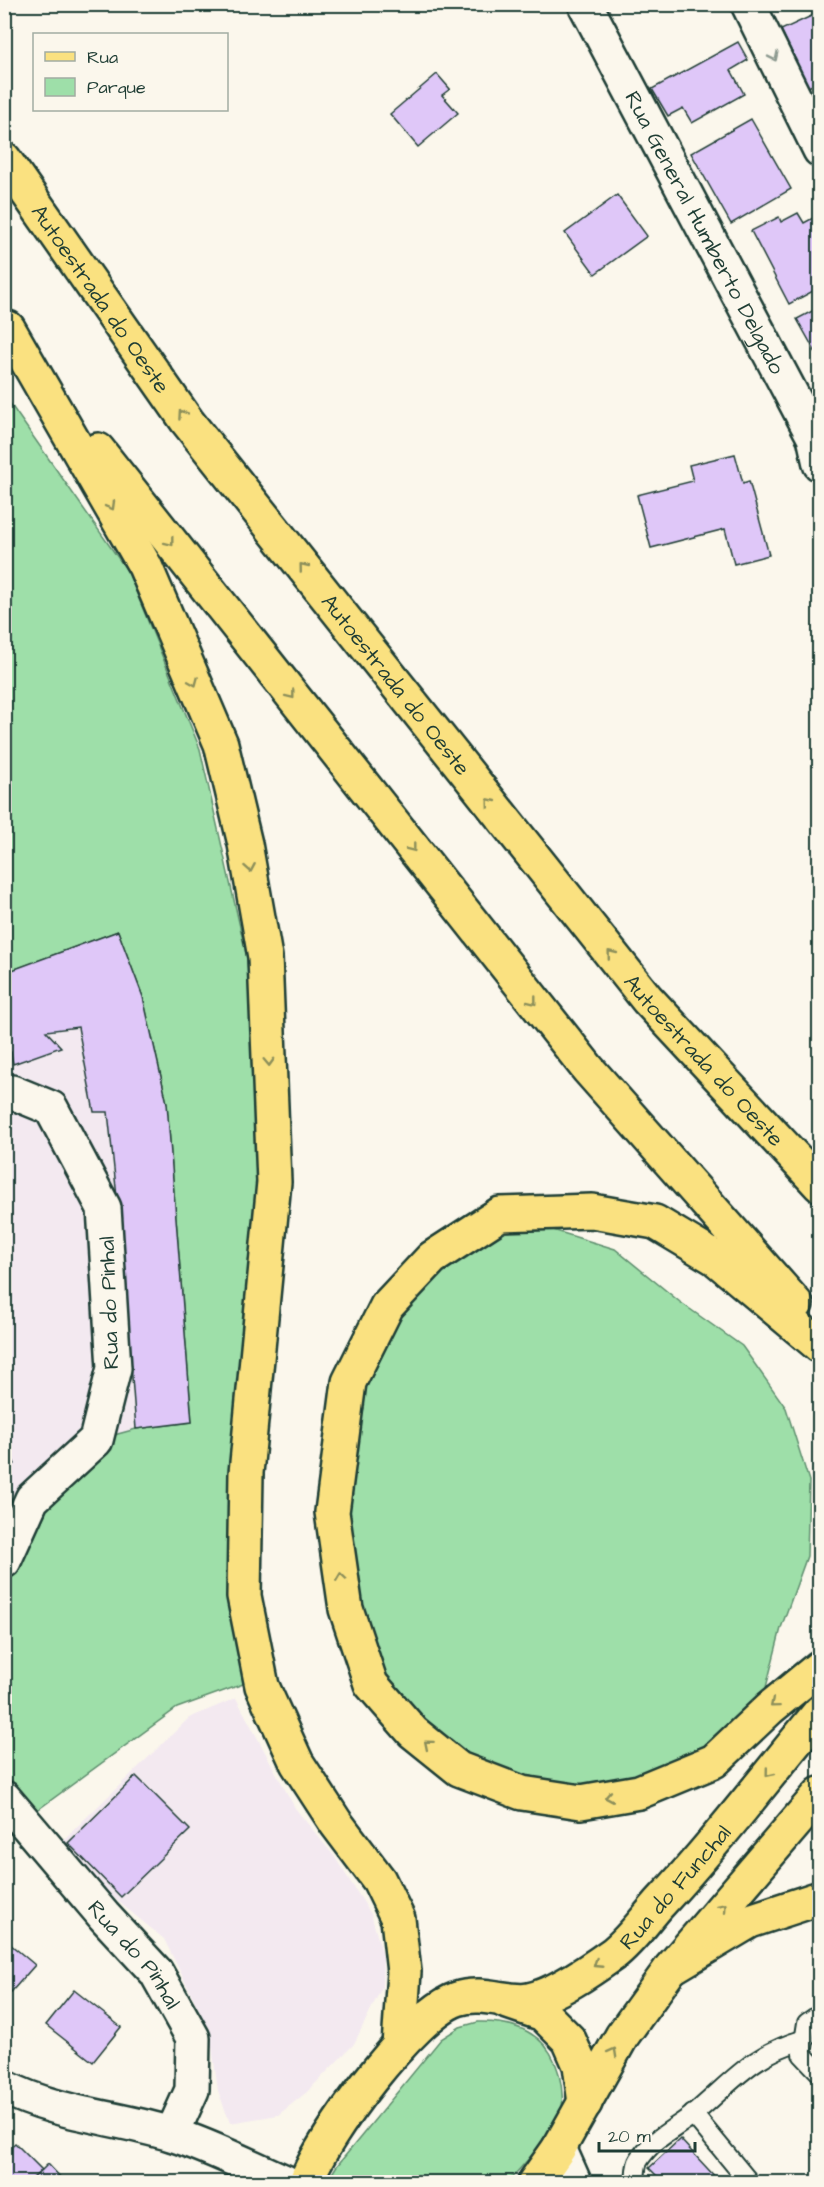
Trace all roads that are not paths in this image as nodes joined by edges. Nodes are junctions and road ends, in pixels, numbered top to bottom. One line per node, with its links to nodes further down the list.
1 (585, 4): 6 (street, Rua General Humberto Delgado)
2 (748, 4): 3 (street, one-way to 3)
3 (819, 150)
4 (4, 159): 8 (main road, Autoestrada do Oeste, one-way to 4)
5 (6, 326): 9 (main road, one-way to 9); 21 (main road, one-way to 21)
6 (818, 445)
7 (4, 1096): 11 (street, Rua do Pinhal)
8 (819, 1185)
9 (819, 1331)
10 (819, 1346): 12 (main road, one-way to 10)
11 (4, 1561)
12 (819, 1667)
13 (819, 1712): 18 (main road, Rua do Funchal, one-way to 18)
14 (819, 1794): 17 (main road, one-way to 14)
15 (4, 1798): 26 (street, Rua do Pinhal)
16 (819, 1898): 17 (main road)
17 (671, 1968): 24 (main road, one-way to 17)
18 (489, 1995): 21 (main road, Rua do Funchal); 24 (main road, Rua do Funchal)
19 (819, 2014): 20 (lane)
20 (805, 2039): 22 (lane); 25 (lane)
21 (399, 2046): 29 (main road, Rua do Funchal)
22 (819, 2073)
23 (4, 2086): 26 (street)
24 (585, 2103): 27 (main road)
25 (693, 2114): 32 (lane); 33 (lane)
26 (172, 2134): 28 (street)
27 (559, 2148): 30 (main road); 31 (street)
28 (285, 2182)
29 (306, 2182)
30 (536, 2182)
31 (574, 2182)
32 (635, 2182)
33 (749, 2182)

